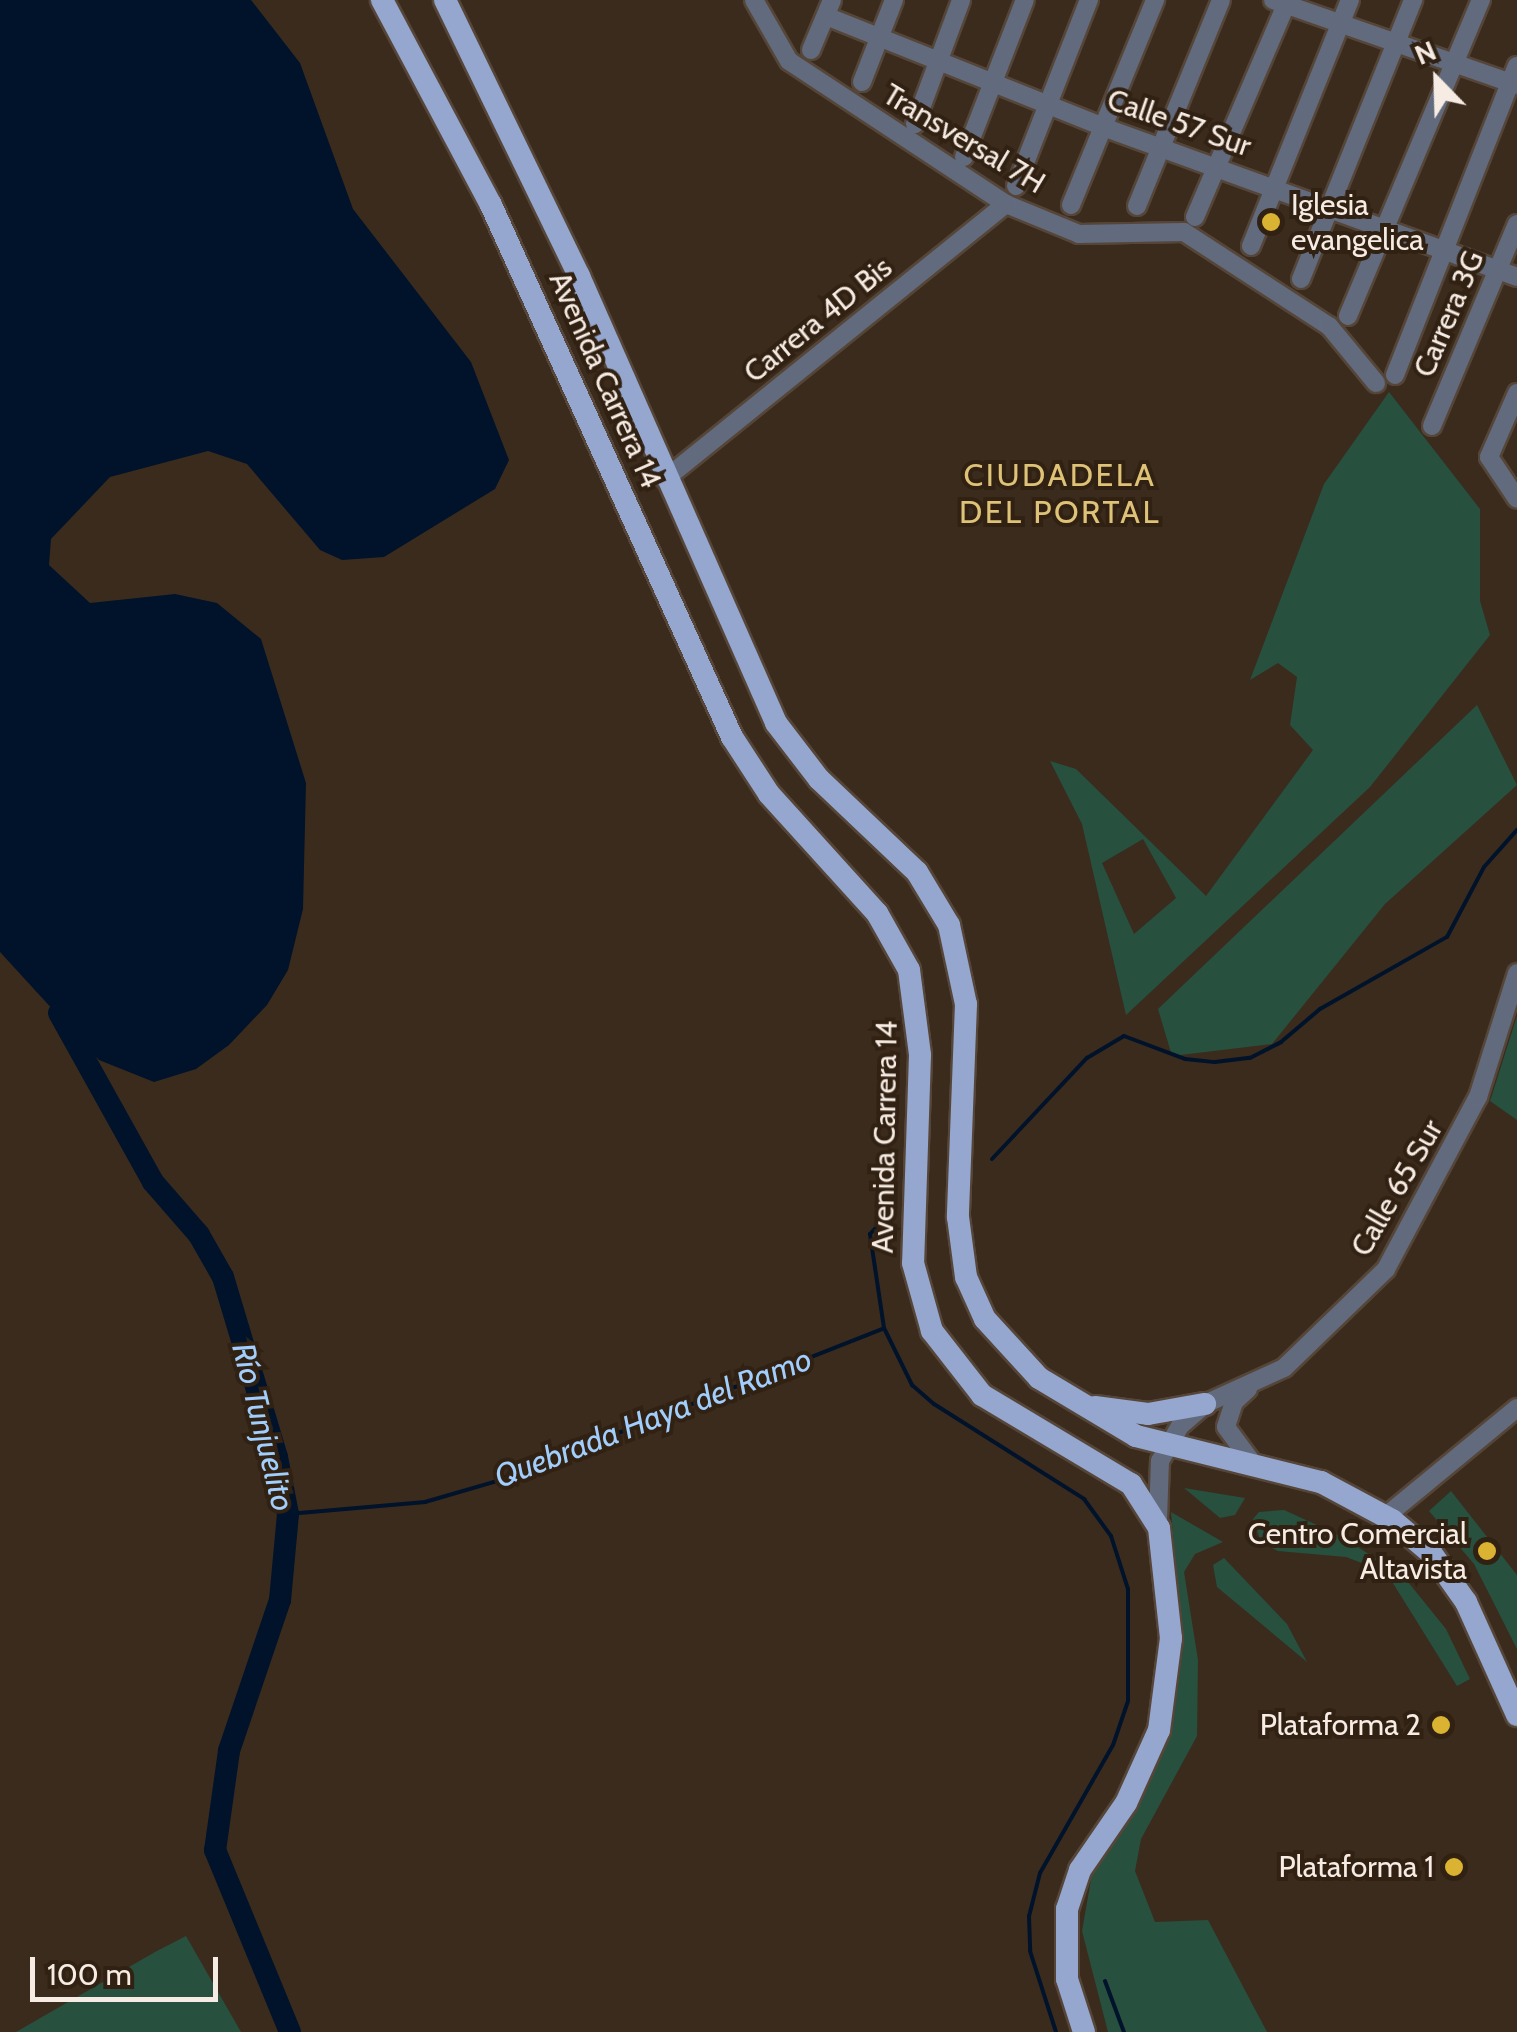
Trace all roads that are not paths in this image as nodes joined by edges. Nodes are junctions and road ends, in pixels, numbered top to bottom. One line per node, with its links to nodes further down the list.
1 (382, 0): 59 (main road, Avenida Carrera 14)
2 (445, 0): 49 (main road, Avenida Carrera 14)
3 (754, 0): 32 (street, Transversal 7H)
4 (894, 0): 16 (street)
5 (961, 0): 19 (street)
6 (1024, 0): 23 (street)
7 (1089, 0): 24 (street)
8 (1154, 0): 26 (street)
9 (1221, 0): 27 (street)
10 (1350, 0): 15 (street)
11 (1414, 0): 17 (street)
12 (1481, 0): 20 (street)
13 (1282, 1): 15 (street); 29 (street)
14 (829, 8): 16 (street, Calle 57 Sur); 18 (street)
15 (1340, 21): 17 (street); 30 (street)
16 (880, 36): 19 (street, Calle 57 Sur); 22 (street)
17 (1397, 40): 20 (street); 35 (street)
18 (812, 50)
19 (938, 61): 23 (street, Calle 57 Sur); 25 (street)
20 (1455, 61): 21 (street); 38 (street)
21 (1515, 78): 40 (street)
22 (862, 82)
23 (992, 83): 24 (street, Calle 57 Sur); 28 (street)
24 (1048, 105): 26 (street, Calle 57 Sur); 31 (street)
25 (914, 124)
26 (1104, 127): 27 (street, Calle 57 Sur); 33 (street)
27 (1162, 146): 29 (street, Calle 57 Sur); 34 (street)
28 (964, 156)
29 (1218, 165): 30 (street, Calle 57 Sur); 36 (street)
30 (1275, 185): 35 (street, Calle 57 Sur); 39 (street)
31 (1016, 186)
32 (1006, 204): 46 (street, Transversal 7H); 49 (street, Carrera 4D Bis)
33 (1072, 205)
34 (1137, 206)
35 (1331, 206): 38 (street, Calle 57 Sur); 43 (street)
36 (1195, 217)
37 (1517, 224): 41 (street, Carrera 3G)
38 (1386, 226): 40 (street, Calle 57 Sur); 44 (street)
39 (1250, 246)
40 (1445, 249): 41 (street, Calle 57 Sur); 45 (street)
41 (1498, 270): 42 (street, Calle 57 Sur); 48 (street, Carrera 3G)
42 (1517, 278)
43 (1301, 279)
44 (1348, 316)
45 (1395, 375)
46 (1376, 383)
47 (1517, 393): 50 (street)
48 (1432, 426)
49 (664, 479): 53 (main road, Avenida Carrera 14)
50 (1517, 500)
51 (1517, 972): 52 (street, Calle 65 Sur)
52 (1256, 1382): 54 (street, Calle 65 Sur); 57 (street, Calle 65 Sur)
53 (1076, 1402): 54 (main road); 56 (main road, Avenida Carrera 14)
54 (1205, 1404): 56 (street, Calle 65 Sur)
55 (1517, 1408): 58 (street)
56 (1165, 1447): 57 (main road, Avenida Carrera 14); 59 (street)
57 (1256, 1467): 58 (main road, Avenida Carrera 14)
58 (1386, 1516): 60 (main road, Avenida Carrera 14)
59 (1159, 1528): 61 (main road, Avenida Carrera 14)
60 (1517, 1715)
61 (1084, 2032)

